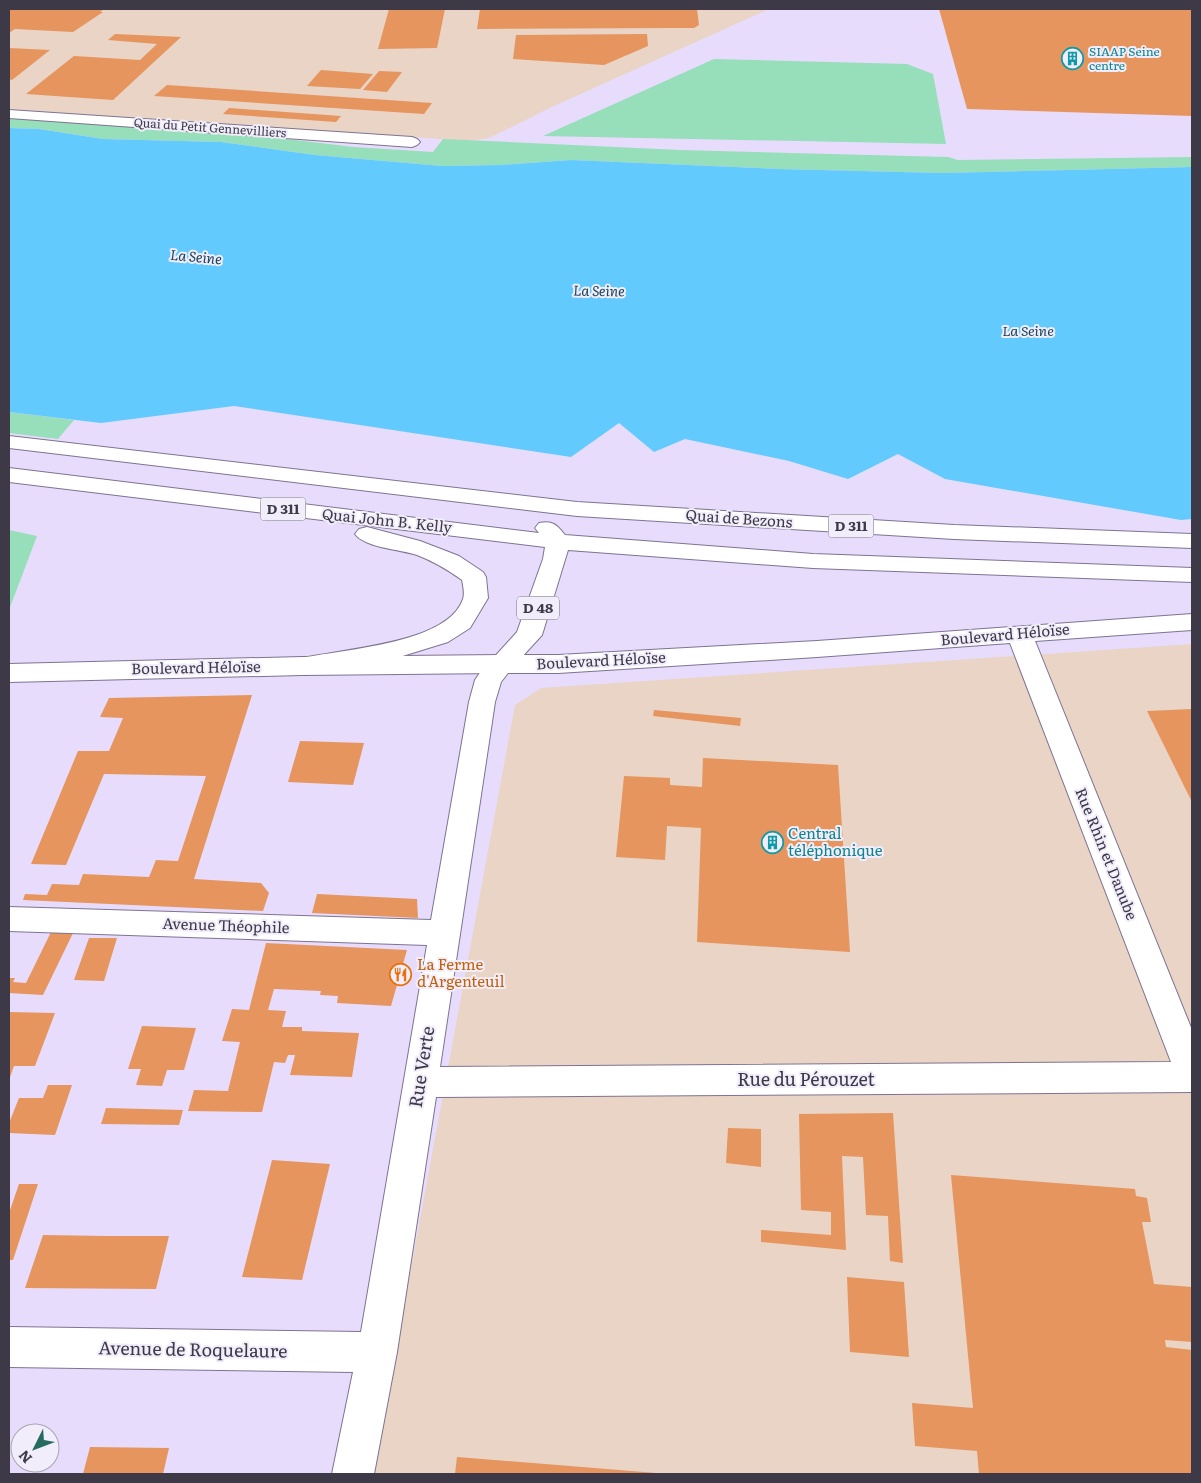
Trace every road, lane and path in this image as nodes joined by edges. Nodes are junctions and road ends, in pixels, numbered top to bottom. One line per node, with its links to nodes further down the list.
1 (9, 114): 2 (main road, Quai du Petit Gennevilliers)
2 (412, 142)
3 (9, 442): 5 (main road, Quai de Bezons / D 311)
4 (9, 475): 7 (main road, Quai John B. Kelly / D 311)
5 (510, 501): 6 (main road, Quai de Bezons / D 311); 9 (main road)
6 (617, 511): 8 (main road, Quai de Bezons / D 311); 9 (main road)
7 (347, 517): 9 (main road, Quai John B. Kelly / D 311); 14 (main road)
8 (1192, 541)
9 (558, 542): 10 (main road, D 311); 13 (main road, D 48)
10 (1192, 575)
11 (1192, 622): 12 (main road, Boulevard Héloïse)
12 (1020, 635): 13 (main road, Boulevard Héloïse); 18 (main road, Rue Rhin et Danube)
13 (501, 664): 14 (main road, Boulevard Héloïse); 17 (main road, Rue Verte)
14 (302, 666): 15 (main road, Boulevard Héloïse)
15 (9, 673)
16 (9, 919): 17 (main road, Avenue Théophile)
17 (444, 933): 20 (main road, Rue Verte)
18 (1192, 1072)
19 (1192, 1077): 20 (main road, Rue du Pérouzet)
20 (420, 1082): 22 (main road, Rue Verte)
21 (9, 1348): 22 (main road, Avenue de Roquelaure)
22 (377, 1352): 23 (main road, Rue Verte)
23 (353, 1474)

